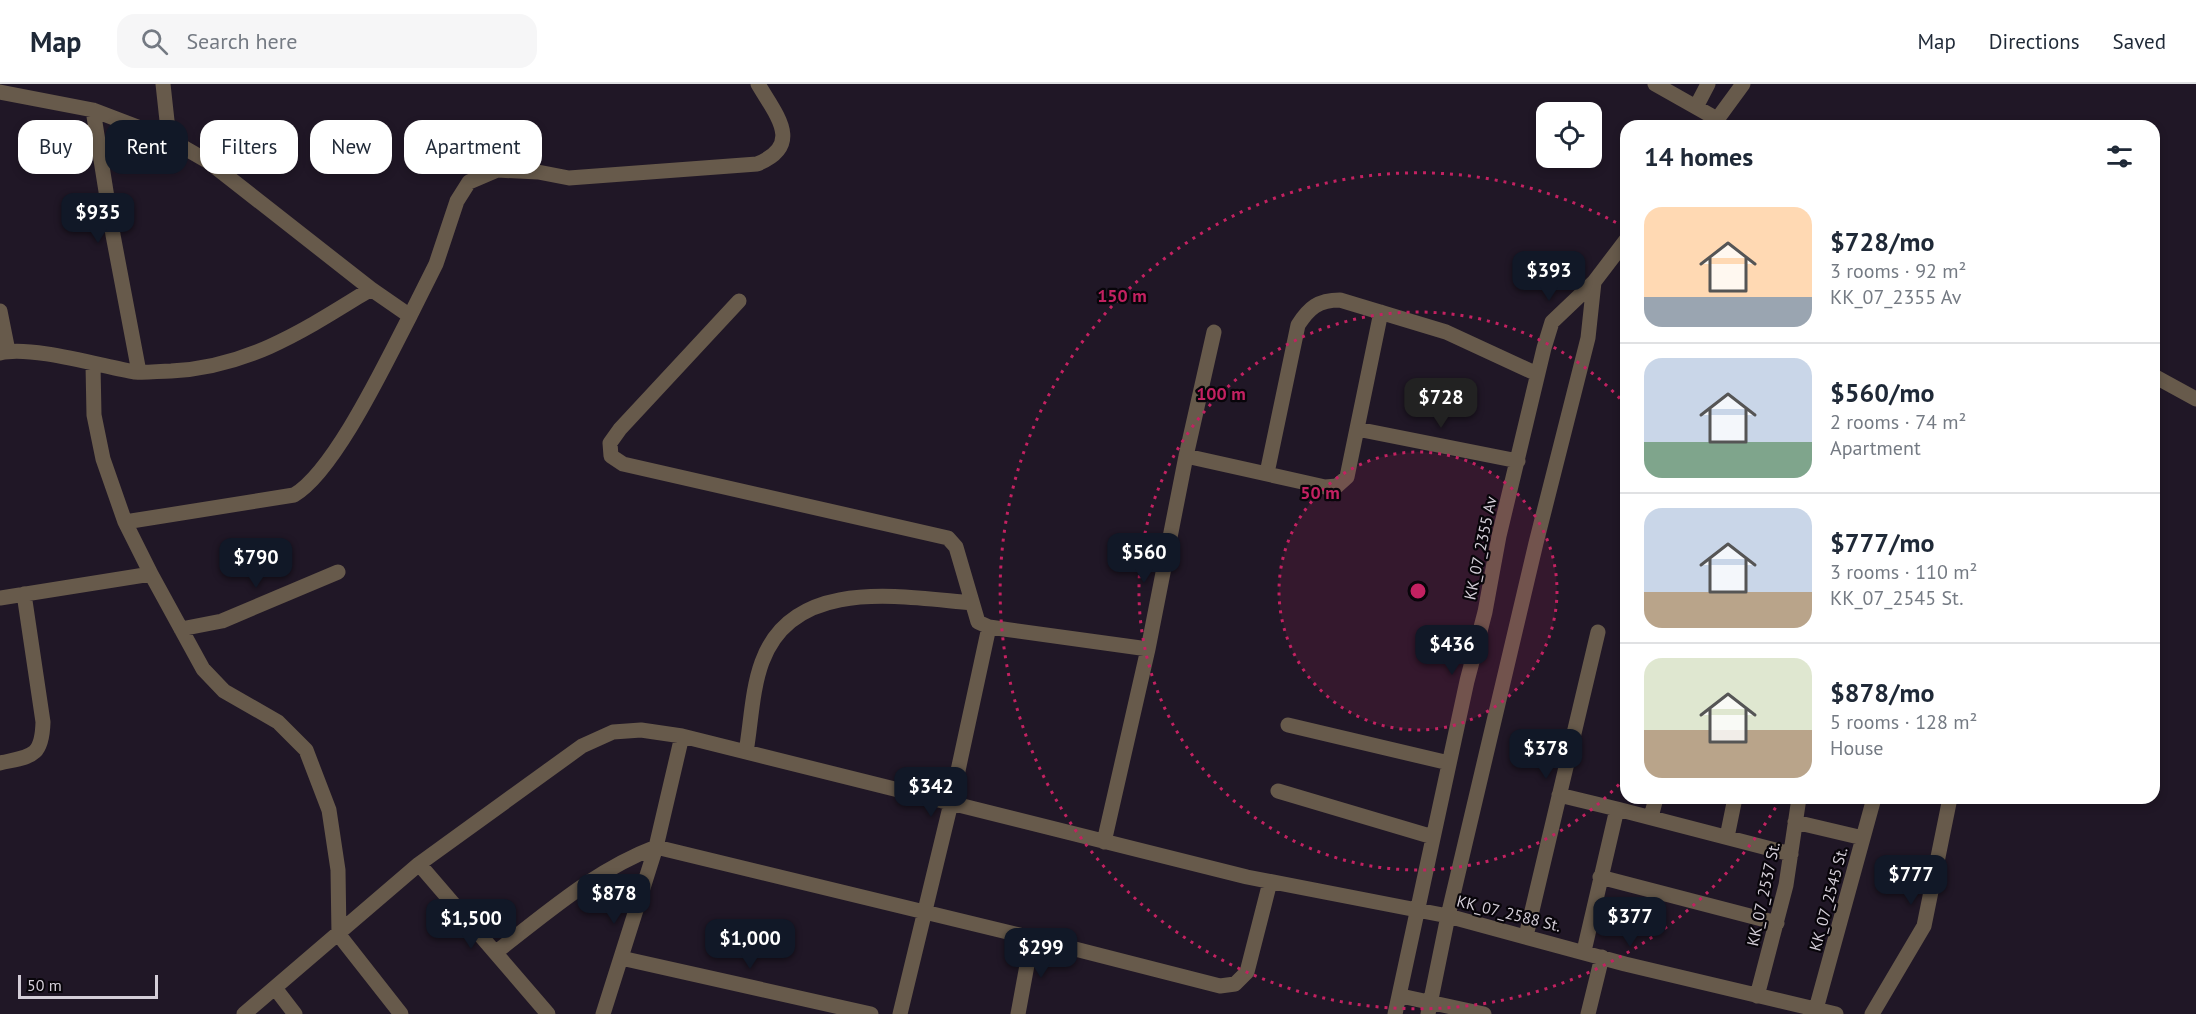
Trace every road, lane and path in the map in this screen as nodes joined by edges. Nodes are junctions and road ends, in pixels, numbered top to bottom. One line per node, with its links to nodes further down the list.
1 (163, 84): 10 (street)
2 (758, 84): 20 (street)
3 (1656, 84): 7 (street)
4 (1708, 84): 7 (street)
5 (1743, 84): 12 (street)
6 (0, 92): 8 (street)
7 (1696, 107): 11 (street)
8 (93, 110): 9 (street); 24 (street)
9 (119, 120)
10 (167, 120)
11 (1712, 120)
12 (1716, 120)
13 (188, 150): 16 (street)
14 (1620, 248): 15 (street, KK_07_2355 Av)
15 (1594, 282): 25 (street, KK_07_2355 Av); 69 (street)
16 (371, 289): 20 (street); 24 (street)
17 (739, 301): 37 (street)
18 (0, 311): 22 (street)
19 (1381, 312): 25 (street); 28 (street); 31 (street)
20 (410, 316): 32 (street)
21 (1214, 332): 29 (street)
22 (4, 352): 23 (street)
23 (93, 365): 24 (street); 32 (street)
24 (139, 372)
25 (1537, 374): 30 (street, KK_07_2355 Av)
26 (2160, 379): 27 (street)
27 (2196, 399)
28 (1357, 429): 30 (street); 31 (street)
29 (1186, 456): 31 (street); 41 (street)
30 (1518, 461): 46 (street, KK_07_2355 Av)
31 (1267, 473)
32 (125, 522): 34 (street)
33 (338, 572): 39 (street)
34 (151, 574): 35 (street); 39 (street)
35 (24, 594): 36 (street); 45 (street)
36 (0, 598)
37 (972, 603): 38 (street); 44 (street)
38 (989, 627): 41 (street); 49 (street)
39 (181, 629): 71 (street)
40 (1598, 632): 48 (street)
41 (1148, 650): 61 (street)
42 (1288, 725): 46 (street)
43 (682, 736): 44 (street, KK_07_2588 St.); 62 (street); 64 (street, KK_07_2588 St.)
44 (746, 752): 49 (street, KK_07_2588 St.)
45 (0, 763)
46 (1449, 764): 58 (street, KK_07_2355 Av)
47 (1278, 790): 58 (street)
48 (1559, 795): 55 (street); 72 (street)
49 (951, 803): 61 (street, KK_07_2588 St.); 68 (street)
50 (1654, 804): 56 (street)
51 (1734, 804): 59 (street)
52 (1798, 804): 57 (street, KK_07_2537 St.)
53 (1872, 804): 60 (street, KK_07_2545 St.)
54 (1949, 804): 95 (street)
55 (1617, 809): 56 (street); 65 (street)
56 (1651, 817): 59 (street)
57 (1795, 822): 60 (street); 63 (street, KK_07_2537 St.)
58 (1433, 837): 67 (street, KK_07_2355 Av)
59 (1727, 837): 63 (street)
60 (1863, 838): 82 (street, KK_07_2545 St.)
61 (1104, 842): 66 (street, KK_07_2588 St.)
62 (656, 847): 68 (street); 75 (street); 77 (street)
63 (1791, 854): 70 (street, KK_07_2537 St.)
64 (419, 864): 71 (street, KK_07_2588 St.); 75 (street)
65 (1600, 877): 70 (street); 74 (street)
66 (1270, 882): 67 (street, KK_07_2588 St.); 73 (street)
67 (1418, 909): 69 (street, KK_07_2588 St.); 79 (street, KK_07_2355 Av)
68 (923, 912): 73 (street); 89 (street)
69 (1448, 916): 72 (street, KK_07_2588 St.); 81 (street)
70 (1778, 923): 80 (street, KK_07_2537 St.)
71 (339, 935): 78 (street, KK_07_2588 St.); 85 (street)
72 (1526, 936): 74 (street, KK_07_2588 St.)
73 (1032, 938): 90 (street)
74 (1584, 951): 76 (street, KK_07_2588 St.)
75 (496, 952): 86 (street)
76 (1602, 957): 80 (street, KK_07_2588 St.); 93 (street)
77 (621, 958): 87 (street); 88 (street)
78 (275, 988): 83 (street, KK_07_2588 St.); 84 (street)
79 (1401, 996): 81 (street); 91 (street, KK_07_2355 Av)
80 (1757, 996): 82 (street, KK_07_2588 St.)
81 (1430, 1008): 92 (street)
82 (1816, 1009): 94 (street, KK_07_2588 St.)
83 (244, 1014)
84 (295, 1014)
85 (400, 1014)
86 (548, 1014)
87 (603, 1014)
88 (872, 1014)
89 (900, 1014)
90 (1018, 1014)
91 (1395, 1014)
92 (1484, 1014)
93 (1588, 1014)
94 (1836, 1014)
95 (1872, 1014)

